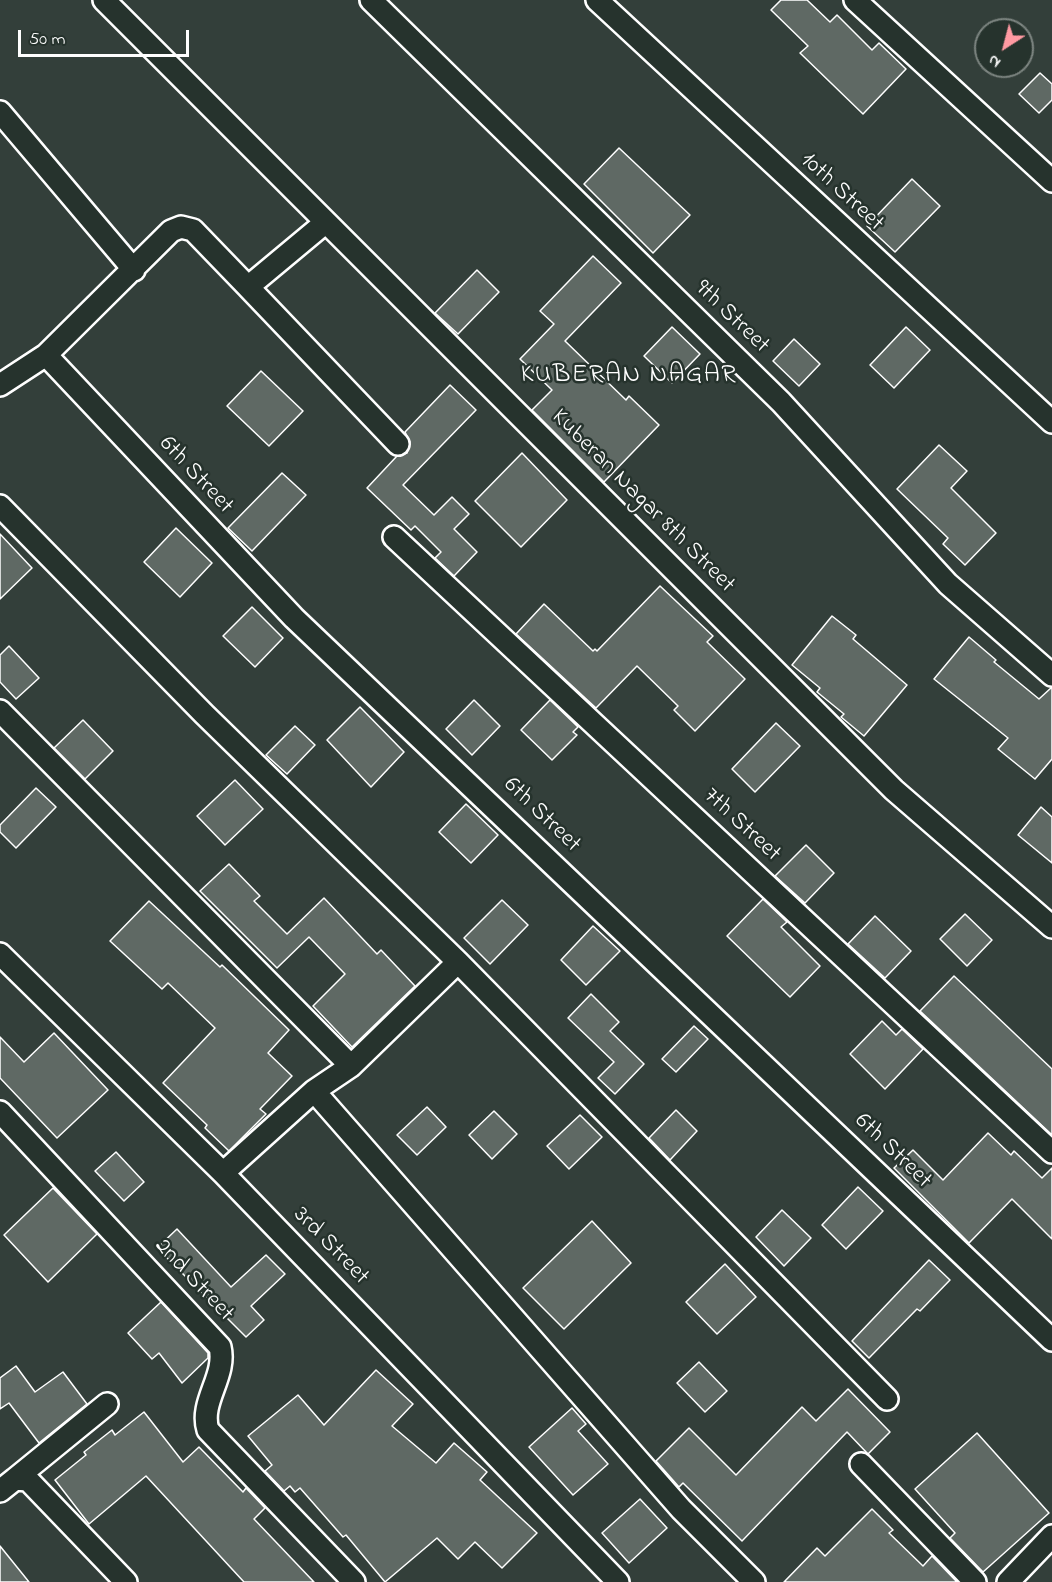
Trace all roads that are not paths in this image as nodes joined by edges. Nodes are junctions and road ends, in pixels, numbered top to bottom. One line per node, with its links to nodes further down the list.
1 (104, 0): 7 (street, Kuberan Nagar 8th Street)
2 (371, 0): 16 (street, 9th Street)
3 (597, 0): 12 (street, 10th Street)
4 (855, 0): 6 (street)
5 (0, 112): 8 (street)
6 (1052, 181)
7 (326, 222): 9 (street); 18 (street, Kuberan Nagar 8th Street)
8 (134, 270): 9 (street); 10 (street)
9 (248, 287): 13 (street)
10 (46, 355): 11 (street); 26 (street, 6th Street)
11 (0, 385)
12 (1052, 422)
13 (398, 444)
14 (0, 506): 20 (street)
15 (394, 537): 24 (street, 7th Street)
16 (1052, 675)
17 (0, 711): 21 (street)
18 (1052, 927)
19 (0, 954): 25 (street, 3rd Street)
20 (458, 962): 21 (street); 27 (street)
21 (351, 1066): 22 (street)
22 (314, 1091): 25 (street); 35 (street)
23 (0, 1112): 33 (street, 2nd Street)
24 (1052, 1152)
25 (223, 1173): 34 (street, 3rd Street)
26 (1052, 1340)
27 (887, 1399)
28 (107, 1404): 30 (street)
29 (861, 1464): 36 (street)
30 (8, 1485): 32 (street)
31 (1052, 1536): 37 (street)
32 (126, 1582)
33 (354, 1582)
34 (618, 1582)
35 (754, 1582)
36 (975, 1582)
37 (1008, 1582)

